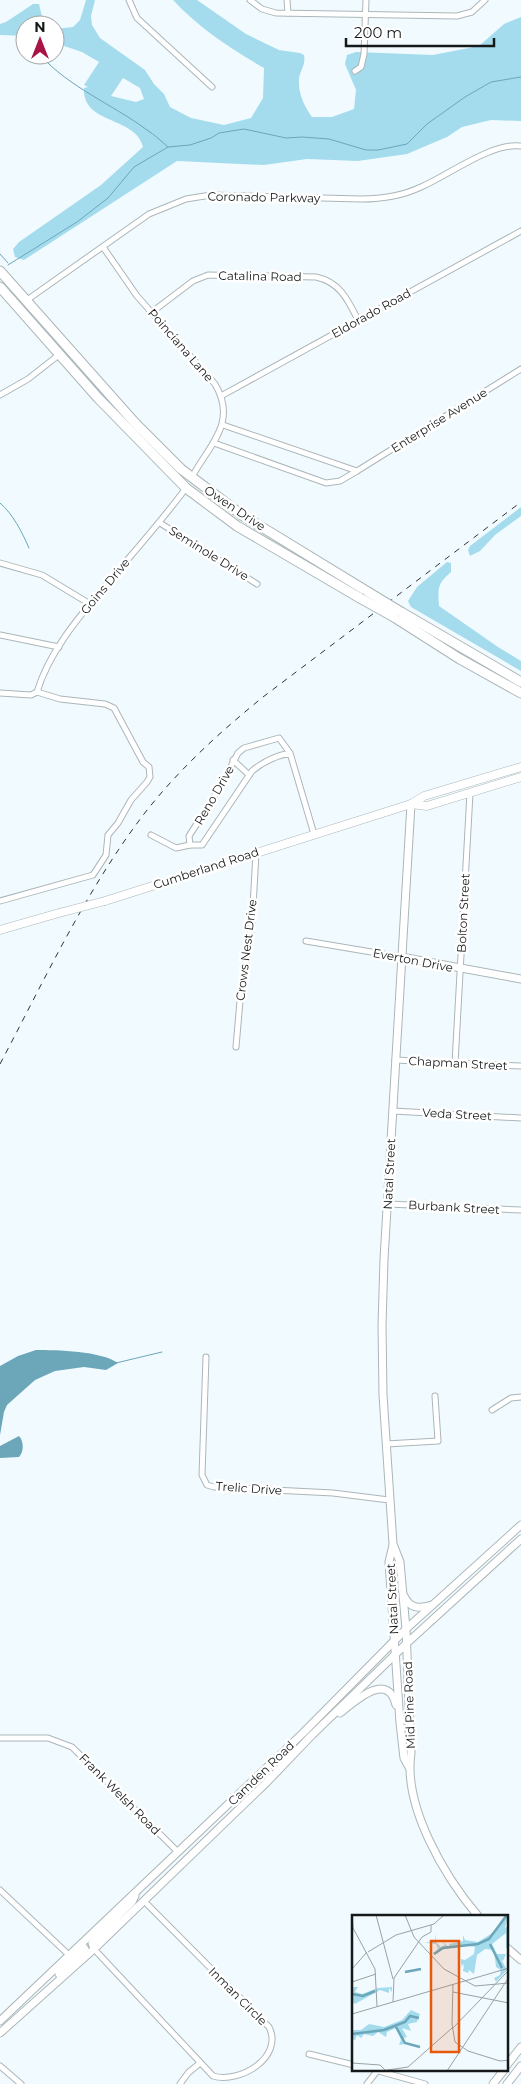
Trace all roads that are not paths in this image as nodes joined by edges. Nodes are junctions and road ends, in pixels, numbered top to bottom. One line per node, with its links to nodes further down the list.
1 (129, 0): 9 (street)
2 (250, 0): 6 (street)
3 (288, 0): 6 (street)
4 (366, 0): 7 (street)
5 (485, 0): 7 (street)
6 (288, 13): 7 (street)
7 (365, 14): 8 (street)
8 (355, 71)
9 (212, 87)
10 (521, 146): 12 (street, Coronado Parkway)
11 (521, 231): 17 (street, Eldorado Road)
12 (102, 247): 15 (street, Coronado Parkway); 16 (street, Poinciana Lane)
13 (0, 271): 15 (highway, Owen Drive)
14 (0, 287): 18 (highway, Owen Drive)
15 (27, 300): 26 (highway, Owen Drive)
16 (152, 312): 17 (street, Catalina Road); 21 (street, Poinciana Lane)
17 (358, 320): 21 (street, Eldorado Road)
18 (60, 354): 20 (street); 24 (highway, Owen Drive)
19 (521, 369): 25 (street, Enterprise Avenue)
20 (0, 395)
21 (221, 396): 22 (street, Poinciana Lane)
22 (223, 425): 23 (street, Poinciana Lane); 25 (street)
23 (214, 443): 25 (street, Enterprise Avenue); 26 (street, Poinciana Lane)
24 (145, 446): 26 (highway); 27 (highway, Owen Drive)
25 (357, 471)
26 (192, 477): 28 (highway, Owen Drive)
27 (186, 488): 28 (highway); 29 (street, Goins Drive); 33 (highway, Owen Drive, bridge)
28 (241, 514): 33 (highway, Owen Drive, bridge)
29 (160, 523): 31 (street, Seminole Drive); 32 (street, Goins Drive)
30 (0, 563): 32 (street)
31 (257, 584)
32 (90, 604): 35 (street, Goins Drive)
33 (398, 615): 36 (highway, Owen Drive); 38 (highway, Owen Drive)
34 (0, 635): 35 (street)
35 (59, 647): 37 (street, Goins Drive)
36 (521, 682)
37 (37, 692): 39 (street); 51 (street)
38 (521, 692)
39 (0, 693)
40 (290, 753): 41 (street, Reno Drive); 43 (street, Reno Drive); 47 (street)
41 (233, 760): 43 (street); 49 (street, Reno Drive)
42 (521, 767): 46 (main road, Cumberland Road)
43 (249, 775): 49 (street, Reno Drive)
44 (521, 777): 45 (main road, Cumberland Road)
45 (470, 793): 46 (main road, Cumberland Road); 55 (street, Bolton Street)
46 (411, 804): 47 (main road, Cumberland Road); 54 (main road, Natal Street)
47 (314, 834): 50 (main road, Cumberland Road)
48 (151, 835): 49 (street)
49 (190, 845)
50 (256, 853): 52 (main road, Cumberland Road, bridge); 57 (street, Crows Nest Drive)
51 (0, 901)
52 (0, 930)
53 (306, 941): 54 (street, Everton Drive)
54 (401, 957): 55 (main road, Everton Drive); 58 (main road, Natal Street)
55 (460, 969): 56 (main road, Everton Drive); 59 (street, Bolton Street)
56 (521, 979)
57 (236, 1047)
58 (395, 1060): 59 (street, Chapman Street); 61 (main road, Natal Street)
59 (455, 1063): 60 (street, Chapman Street)
60 (521, 1066)
61 (393, 1111): 62 (street, Veda Street); 63 (main road, Natal Street)
62 (521, 1118)
63 (388, 1204): 64 (street, Burbank Street); 69 (main road, Natal Street)
64 (521, 1210)
65 (206, 1357): 70 (street, Trelic Drive)
66 (435, 1396): 69 (street)
67 (521, 1397): 68 (street)
68 (492, 1410)
69 (386, 1444): 70 (main road, Natal Street)
70 (389, 1500): 73 (main road, Natal Street)
71 (521, 1525): 75 (main road, Camden Road)
72 (521, 1539): 78 (main road, Camden Road)
73 (393, 1544): 74 (main road, Natal Street); 77 (main road, Natal Street)
74 (403, 1592): 75 (main road); 76 (main road, Natal Street)
75 (435, 1604): 76 (main road, Camden Road)
76 (406, 1629): 77 (main road, Camden Road); 78 (main road, Natal Street)
77 (395, 1640): 79 (main road, Natal Street); 84 (main road, Camden Road)
78 (407, 1643): 79 (main road, Camden Road); 83 (main road, Mid Pine Road)
79 (396, 1654): 80 (main road, Mid Pine Road); 81 (main road, Camden Road)
80 (400, 1723): 81 (main road); 83 (main road, Mid Pine Road)
81 (312, 1734): 87 (main road, Camden Road)
82 (0, 1738): 84 (street, Frank Welsh Road)
83 (409, 1767): 88 (main road, Mid Pine Road)
84 (178, 1852): 85 (main road, Camden Road)
85 (139, 1888): 89 (main road, Camden Road); 90 (main road)
86 (0, 1890): 92 (street)
87 (144, 1901): 90 (main road, Camden Road); 99 (street, Inman Circle)
88 (477, 1915)
89 (82, 1945): 92 (main road, Camden Road); 94 (main road)
90 (94, 1949): 94 (main road, Camden Road); 99 (street, Inman Circle)
91 (508, 1949): 93 (main road)
92 (70, 1956): 95 (main road, Camden Road)
93 (521, 1960)
94 (36, 2001): 96 (main road, Camden Road)
95 (0, 2021)
96 (0, 2033)
97 (521, 2047): 101 (main road)
98 (309, 2054): 100 (street)
99 (200, 2063): 108 (street)
100 (352, 2065)
101 (508, 2065)
102 (0, 2066): 107 (street)
103 (521, 2066): 112 (main road)
104 (375, 2072): 109 (street)
105 (383, 2072): 110 (street)
106 (502, 2072): 111 (main road)
107 (21, 2084)
108 (180, 2084)
109 (367, 2084)
110 (425, 2084)
111 (493, 2084)
112 (507, 2084)

